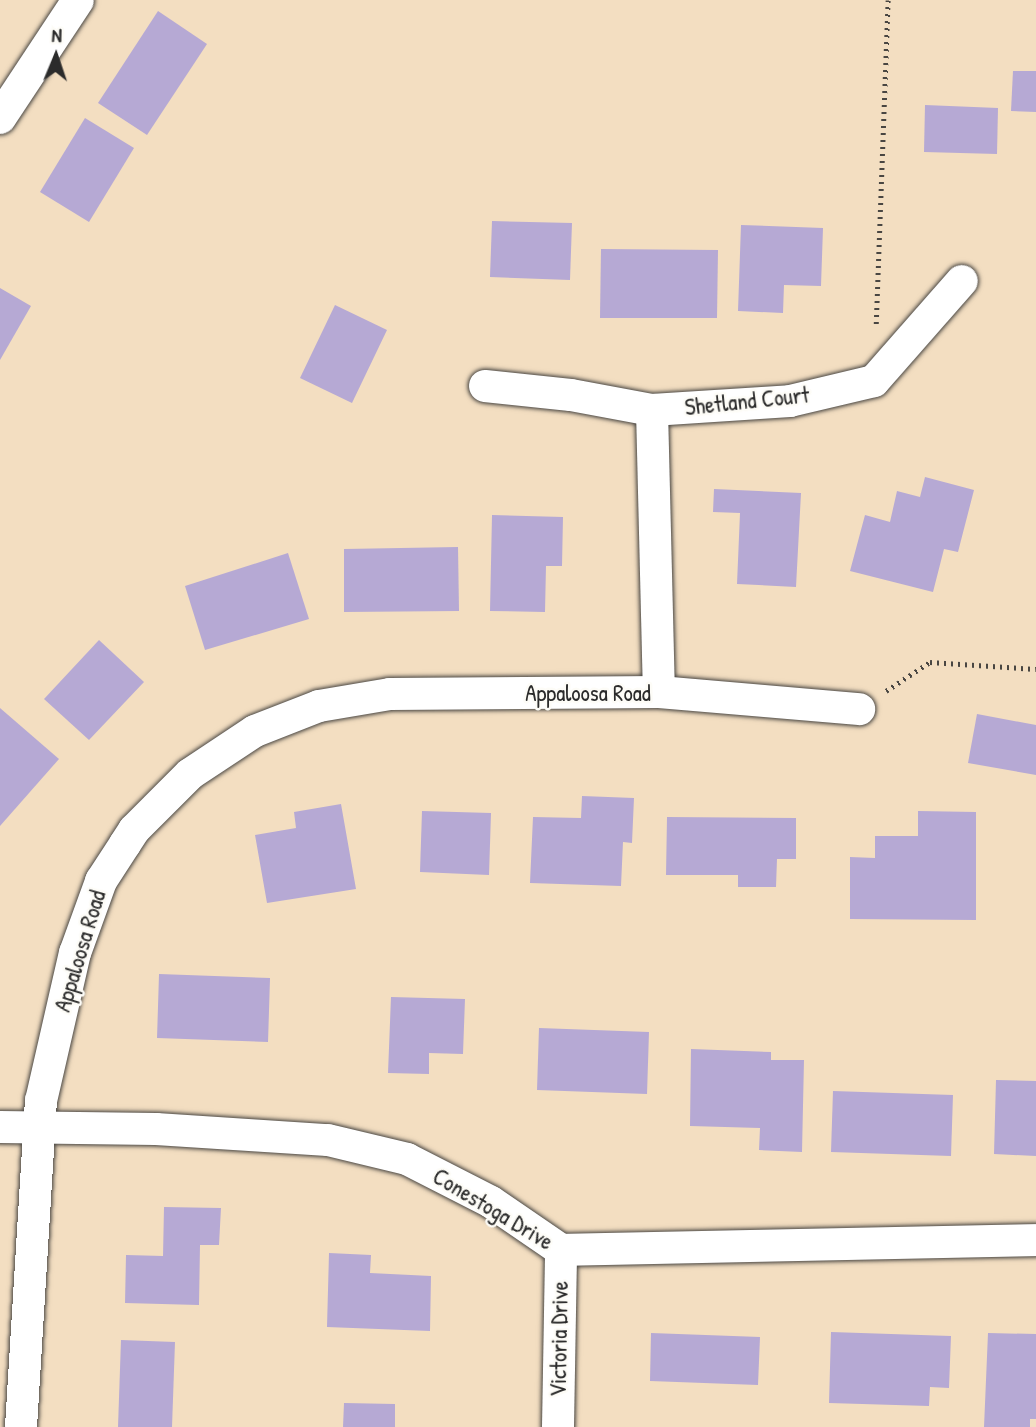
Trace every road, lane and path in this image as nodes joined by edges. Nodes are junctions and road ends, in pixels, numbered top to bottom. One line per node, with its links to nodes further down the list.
1 (78, 0): 3 (street)
2 (888, 0): 5 (path)
3 (0, 118)
4 (962, 281): 7 (street, Shetland Court)
5 (876, 326)
6 (485, 386): 7 (street, Shetland Court)
7 (652, 410): 9 (street, Shetland Court)
8 (1036, 669): 10 (path)
9 (659, 692): 10 (street, Appaloosa Road); 12 (street, Appaloosa Road)
10 (859, 709)
11 (0, 1127): 12 (street, Conestoga Drive)
12 (39, 1128): 14 (street, Conestoga Drive); 15 (street, Appaloosa Road)
13 (1036, 1240): 14 (street, Conestoga Drive)
14 (561, 1250): 16 (street, Victoria Drive)
15 (21, 1427)
16 (558, 1427)

